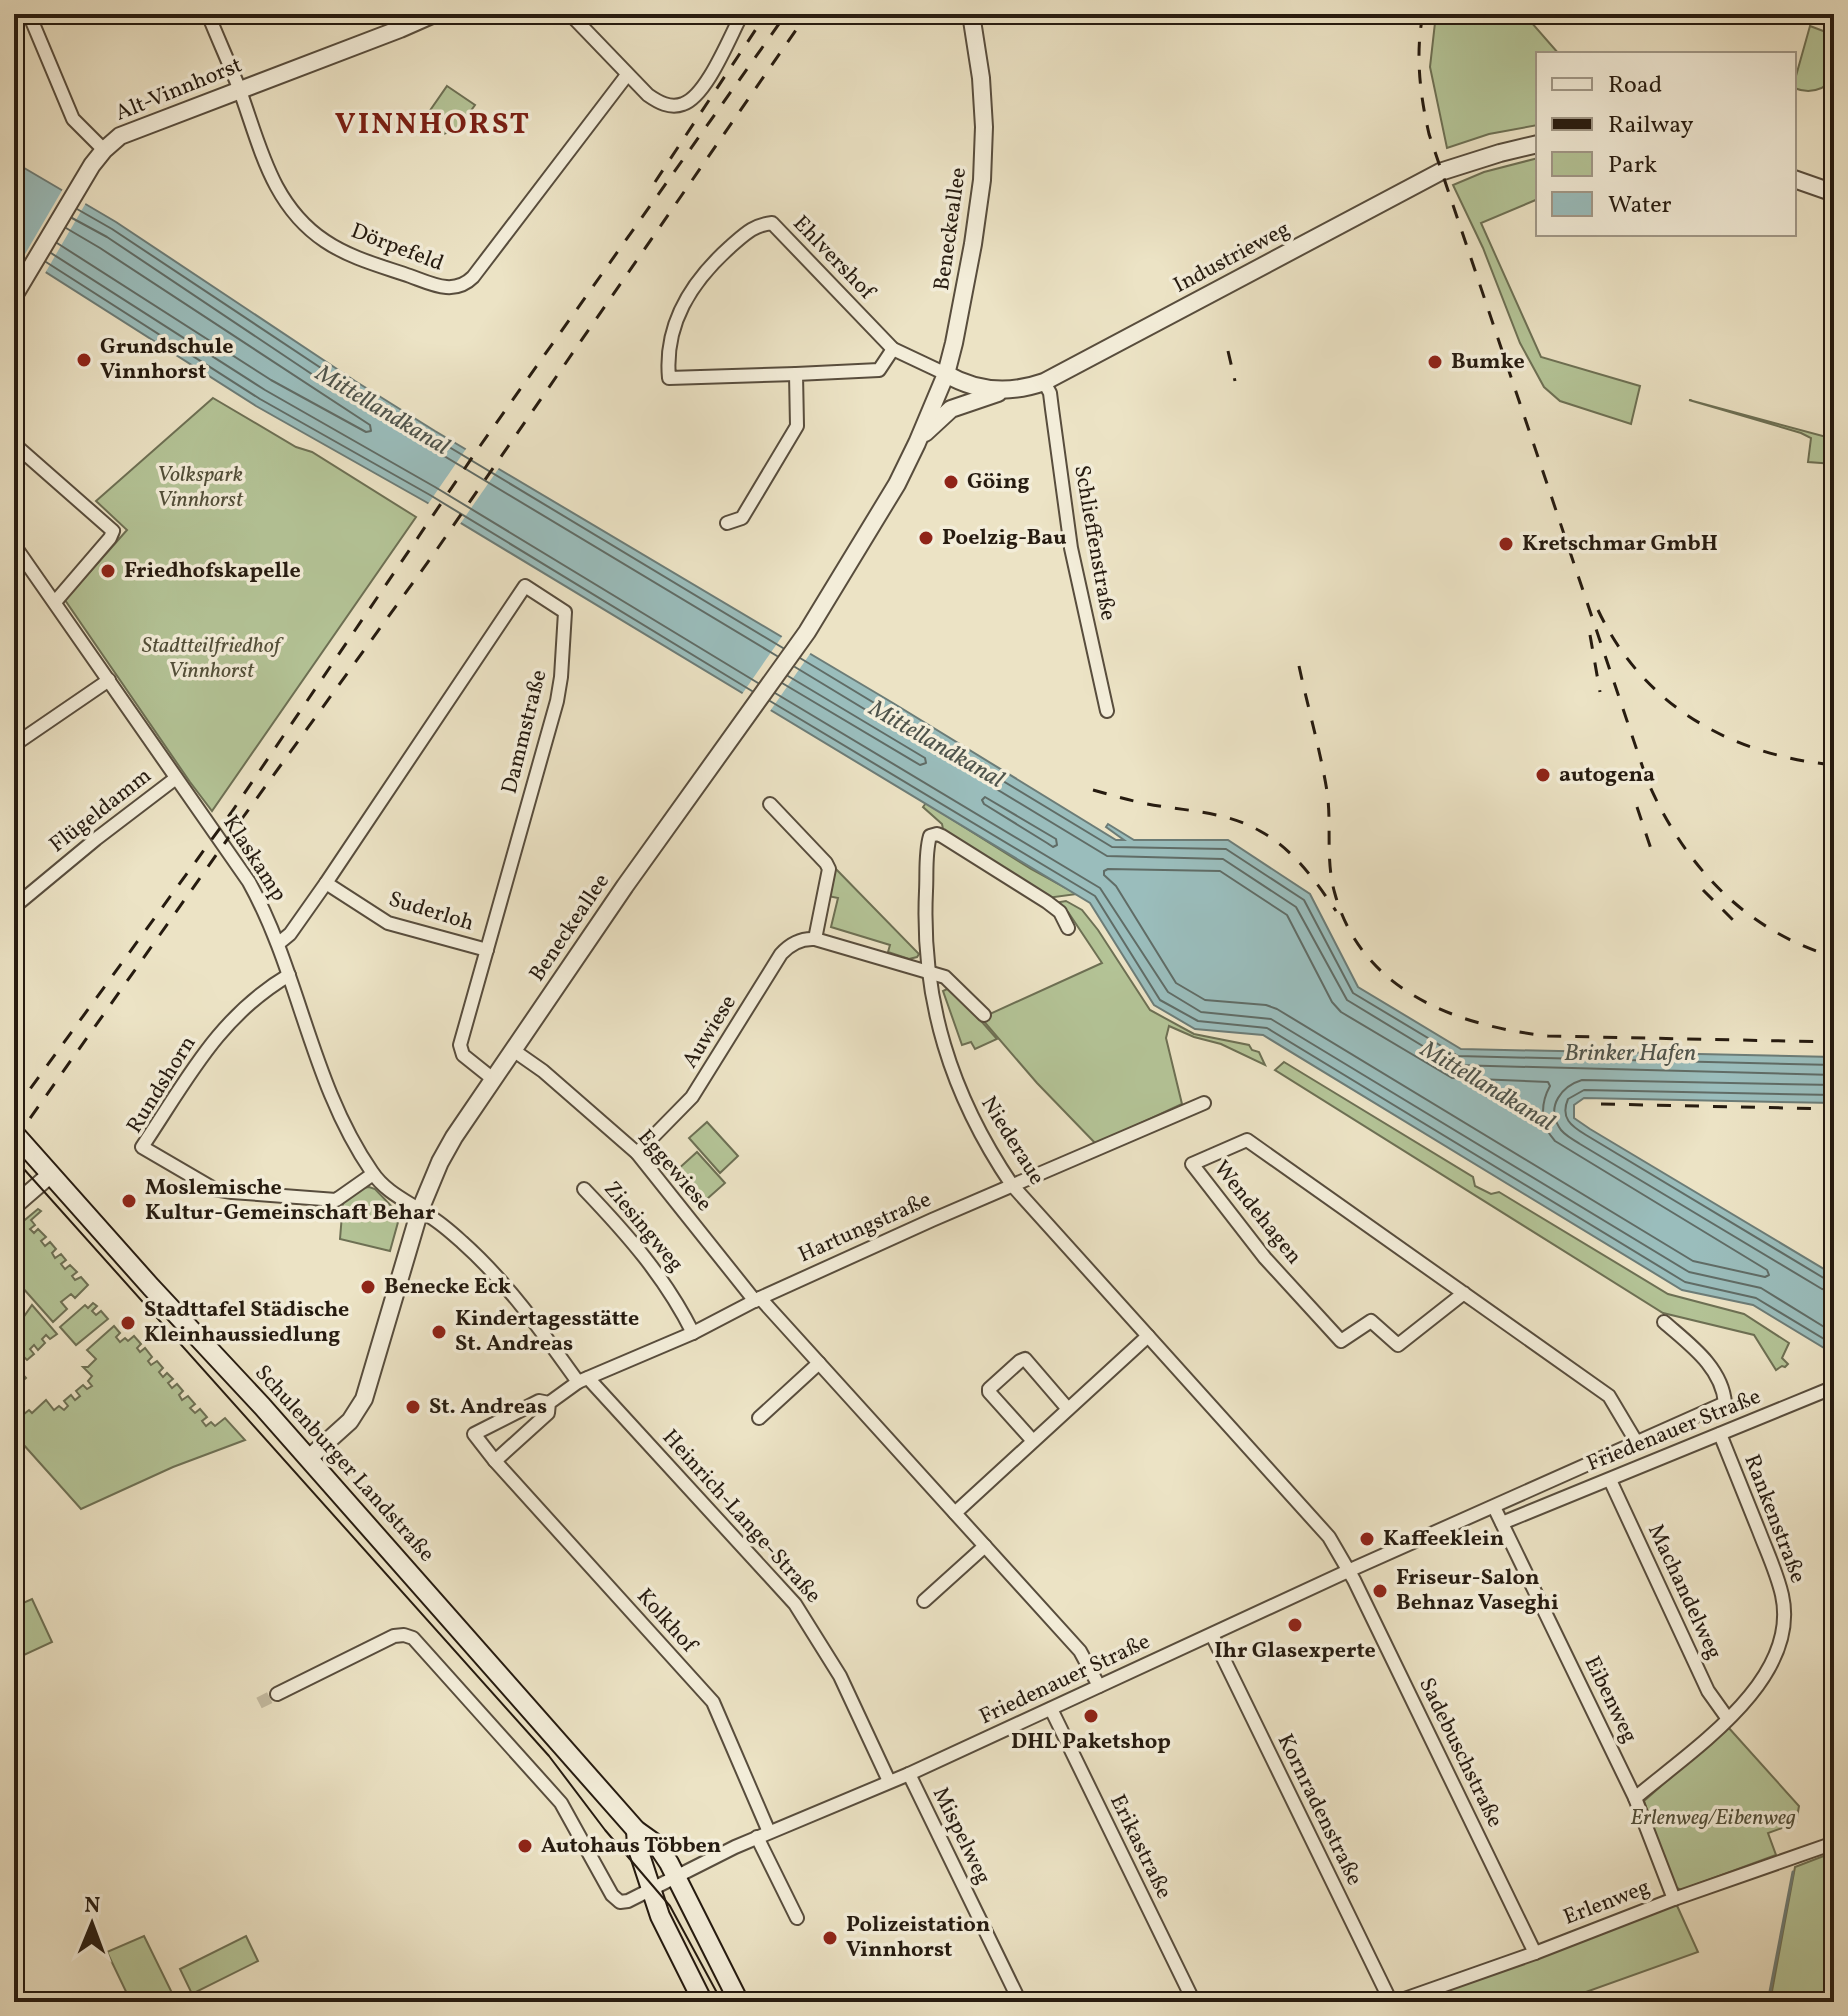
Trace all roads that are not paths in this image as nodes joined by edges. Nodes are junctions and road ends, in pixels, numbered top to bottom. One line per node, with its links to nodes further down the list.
1 (29, 14): 10 (street)
2 (208, 14): 8 (street, Dörpefeld)
3 (434, 14): 8 (street, Alt-Vinnhorst)
4 (570, 14): 7 (street)
5 (742, 14): 7 (street)
6 (971, 14): 16 (street, Beneckeallee)
7 (627, 75): 8 (street, Dörpefeld)
8 (239, 89): 10 (street, Alt-Vinnhorst)
9 (1536, 144): 17 (street, Industrieweg)
10 (104, 150): 13 (street, Alt-Vinnhorst)
11 (1796, 180): 12 (street)
12 (1834, 193)
13 (14, 296)
14 (893, 349): 15 (street, Ehlvershof); 15 (street, Ehlvershof); 16 (street, Ehlvershof)
15 (796, 374): 21 (street)
16 (946, 374): 18 (street, Industrieweg); 19 (street, Beneckeallee)
17 (1044, 382): 18 (street, Industrieweg); 26 (street, Schlieffenstraße)
18 (1010, 390): 19 (street, Beneckeallee)
19 (917, 443): 39 (street, Beneckeallee)
20 (14, 444): 24 (street)
21 (727, 523)
22 (14, 545): 23 (street, Klaskamp)
23 (18, 561): 24 (street, Klaskamp)
24 (55, 602): 25 (street, Klaskamp)
25 (109, 680): 27 (street); 28 (street, Klaskamp)
26 (1107, 711)
27 (14, 745)
28 (176, 778): 31 (street, Flügeldamm); 34 (street, Klaskamp)
29 (770, 804): 33 (street)
30 (326, 883): 34 (street, Dammstraße); 35 (street, Suderloh); 35 (street, Dammstraße)
31 (15, 903)
32 (1068, 928): 36 (street, Niederaue)
33 (815, 939): 36 (street); 43 (street, Auwiese)
34 (279, 943): 37 (street, Klaskamp)
35 (487, 950): 40 (street, Dammstraße)
36 (928, 972): 38 (street); 46 (street, Niederaue)
37 (289, 975): 45 (street, Klaskamp); 45 (street, Rundshorn)
38 (984, 1015)
39 (513, 1050): 40 (street, Beneckeallee); 43 (street, Eggewiese)
40 (493, 1079): 49 (street, Beneckeallee)
41 (1204, 1103): 46 (street, Hartungstraße)
42 (14, 1133): 44 (main road, Schulenburger Landstraße)
43 (637, 1153): 51 (street, Eggewiese)
44 (51, 1174): 48 (street); 64 (main road, Schulenburger Landstraße)
45 (373, 1174): 49 (street, Klaskamp)
46 (1012, 1185): 51 (street, Hartungstraße); 54 (street, Niederaue)
47 (584, 1189): 53 (street, Ziesingweg)
48 (14, 1206)
49 (420, 1210): 56 (street, Heinrich-Lange-Straße); 64 (street, Beneckeallee)
50 (1464, 1293): 50 (street, Wendehagen); 63 (street, Wendehagen)
51 (758, 1299): 53 (street, Hartungstraße); 55 (street, Eggewiese)
52 (1664, 1322): 63 (street, Friedenauer Straße)
53 (693, 1333): 56 (street, Hartungstraße)
54 (1148, 1336): 59 (street); 71 (street, Niederaue)
55 (819, 1363): 60 (street); 68 (street, Eggewiese)
56 (583, 1380): 58 (street, Hartungstraße); 79 (street, Heinrich-Lange-Straße)
57 (1834, 1390): 61 (street, Friedenauer Straße)
58 (548, 1408): 65 (street, Hartungstraße); 65 (street, Hartungstraße)
59 (1068, 1409): 62 (street); 62 (street)
60 (759, 1418)
61 (1720, 1434): 66 (street, Friedenauer Straße); 77 (street, Rankenstraße)
62 (1033, 1441): 68 (street)
63 (1637, 1443): 67 (street, Friedenauer Straße)
64 (309, 1458): 81 (main road, Schulenburger Landstraße)
65 (495, 1461): 82 (street, Kolkhof)
66 (1610, 1480): 69 (street, Friedenauer Straße); 77 (street, Machandelweg)
67 (1494, 1507): 69 (street); 71 (street, Friedenauer Straße)
68 (955, 1513): 70 (street, Eggewiese)
69 (1502, 1523): 80 (street, Eibenweg)
70 (985, 1546): 72 (street); 74 (street, Eggewiese)
71 (1348, 1571): 73 (street, Friedenauer Straße); 88 (street, Sadebuschstraße)
72 (924, 1601)
73 (1212, 1635): 74 (street, Friedenauer Straße); 93 (street, Kornradenstraße)
74 (1099, 1686): 76 (street, Friedenauer Straße)
75 (277, 1694): 85 (street)
76 (1051, 1709): 78 (street, Friedenauer Straße); 92 (street, Erikastraße)
77 (1728, 1719): 80 (street, Rankenstraße)
78 (909, 1774): 79 (street, Friedenauer Straße); 91 (street, Mispelweg)
79 (889, 1781): 82 (street, Friedenauer Straße)
80 (1635, 1798): 86 (street, Eibenweg)
81 (636, 1830): 84 (main road, Schulenburger Landstraße); 85 (main road, Schulenburger Landstraße)
82 (763, 1834): 84 (street, Friedenauer Straße); 87 (street, Kolkhof)
83 (1834, 1843): 86 (street, Erlenweg)
84 (677, 1877): 85 (street, Friedenauer Straße); 90 (main road, Schulenburger Landstraße)
85 (653, 1891): 89 (main road, Schulenburger Landstraße)
86 (1674, 1899): 88 (street, Erlenweg)
87 (797, 1918)
88 (1535, 1953): 93 (street, Erlenweg)
89 (703, 2002)
90 (739, 2002)
91 (1020, 2002)
92 (1194, 2002)
93 (1393, 2002)

